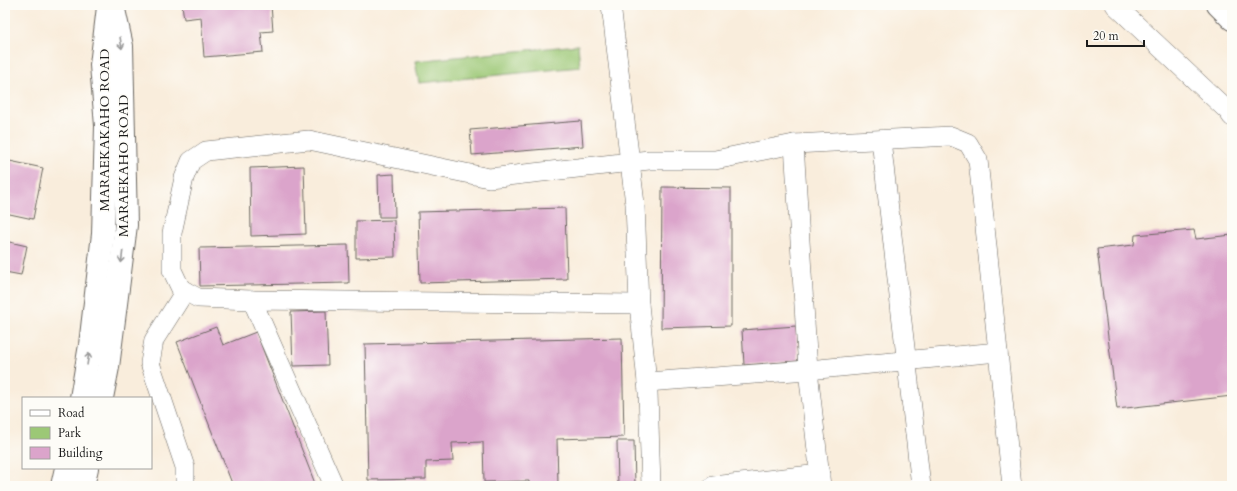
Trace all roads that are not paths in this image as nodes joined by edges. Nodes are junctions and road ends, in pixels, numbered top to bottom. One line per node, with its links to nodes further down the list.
1 (108, 5): 18 (main road, MARAEKAKAHO ROAD, one-way to 1)
2 (113, 5): 19 (main road, MARAEKAHO ROAD, one-way to 19)
3 (610, 5): 10 (lane)
4 (1115, 5): 7 (lane)
5 (1218, 5): 6 (main road)
6 (1232, 19)
7 (1232, 117)
8 (882, 140): 9 (lane); 14 (lane); 15 (lane)
9 (794, 144): 10 (lane); 16 (lane)
10 (630, 162): 11 (lane); 13 (lane)
11 (185, 291): 12 (lane); 25 (lane)
12 (252, 300): 13 (lane); 26 (lane)
13 (639, 304): 17 (lane)
14 (998, 352): 15 (lane); 30 (lane)
15 (906, 361): 16 (lane); 29 (lane)
16 (808, 370): 17 (lane); 22 (lane)
17 (647, 382): 27 (lane)
18 (81, 397)
19 (102, 397)
20 (66, 469): 23 (main road)
21 (87, 469): 24 (main road)
22 (820, 480): 28 (lane)
23 (62, 486)
24 (83, 486)
25 (185, 486)
26 (334, 486)
27 (651, 486)
28 (713, 486)
29 (921, 486)
30 (1012, 486)

